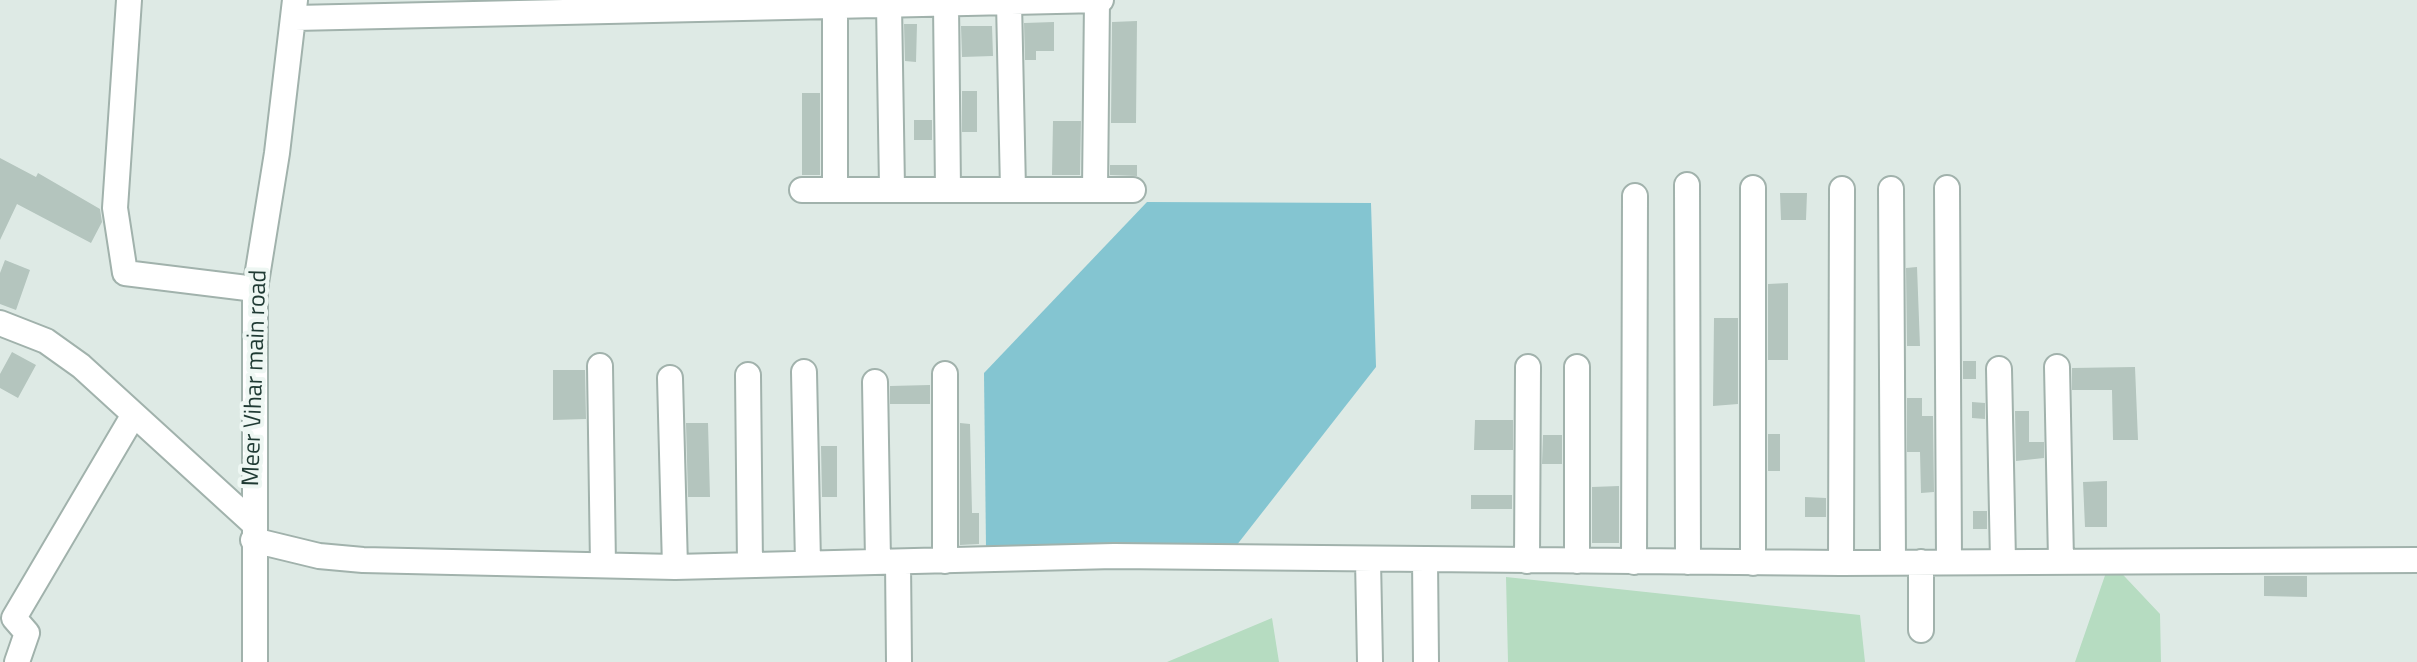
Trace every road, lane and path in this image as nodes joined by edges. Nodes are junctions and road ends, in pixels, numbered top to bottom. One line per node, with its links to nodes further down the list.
1 (129, 0): 23 (street)
2 (1099, 0): 3 (street); 20 (street)
3 (1018, 1): 5 (street); 19 (street)
4 (768, 4): 7 (street); 8 (street)
5 (946, 4): 6 (street); 18 (street)
6 (889, 5): 8 (street); 11 (street)
7 (522, 6): 9 (street)
8 (835, 6): 14 (street)
9 (295, 9): 23 (street, Meer Vihar main road)
10 (1687, 185): 49 (street)
11 (892, 188): 14 (street); 18 (street)
12 (1753, 188): 52 (street)
13 (1947, 188): 45 (street)
14 (835, 189): 17 (street)
15 (1842, 189): 53 (street)
16 (1891, 189): 44 (street)
17 (802, 190)
18 (948, 190): 19 (street)
19 (1013, 190): 20 (street)
20 (1095, 190): 21 (street)
21 (1133, 190)
22 (1635, 196): 48 (street)
23 (255, 289): 36 (street, Meer Vihar main road)
24 (0, 323): 35 (street)
25 (600, 366): 54 (street)
26 (1528, 367): 42 (street)
27 (1577, 367): 43 (street)
28 (2057, 367): 39 (street)
29 (1999, 369): 46 (street)
30 (804, 372): 51 (street)
31 (945, 374): 41 (street)
32 (748, 375): 55 (street)
33 (670, 378): 56 (street)
34 (875, 382): 47 (street)
35 (133, 416): 36 (street); 57 (street)
36 (253, 532): 54 (street); 60 (street, Meer Vihar main road)
37 (1425, 559): 38 (street); 42 (street); 63 (street)
38 (1368, 560): 41 (street); 62 (street)
39 (2061, 560): 40 (street); 46 (street)
40 (2417, 560)
41 (945, 561): 47 (street)
42 (1527, 561): 43 (street)
43 (1577, 561): 48 (street)
44 (1893, 561): 50 (street); 53 (street)
45 (1949, 561): 46 (street); 50 (street)
46 (2003, 561)
47 (888, 562): 51 (street); 61 (street)
48 (1634, 562): 49 (street)
49 (1688, 562): 52 (street)
50 (1921, 562): 58 (street)
51 (808, 563): 55 (street)
52 (1753, 563): 53 (street)
53 (1841, 563)
54 (603, 565): 56 (street)
55 (750, 565): 56 (street)
56 (675, 567)
57 (7, 614): 59 (street)
58 (1921, 630)
59 (17, 662)
60 (255, 662)
61 (899, 662)
62 (1370, 662)
63 (1426, 662)

